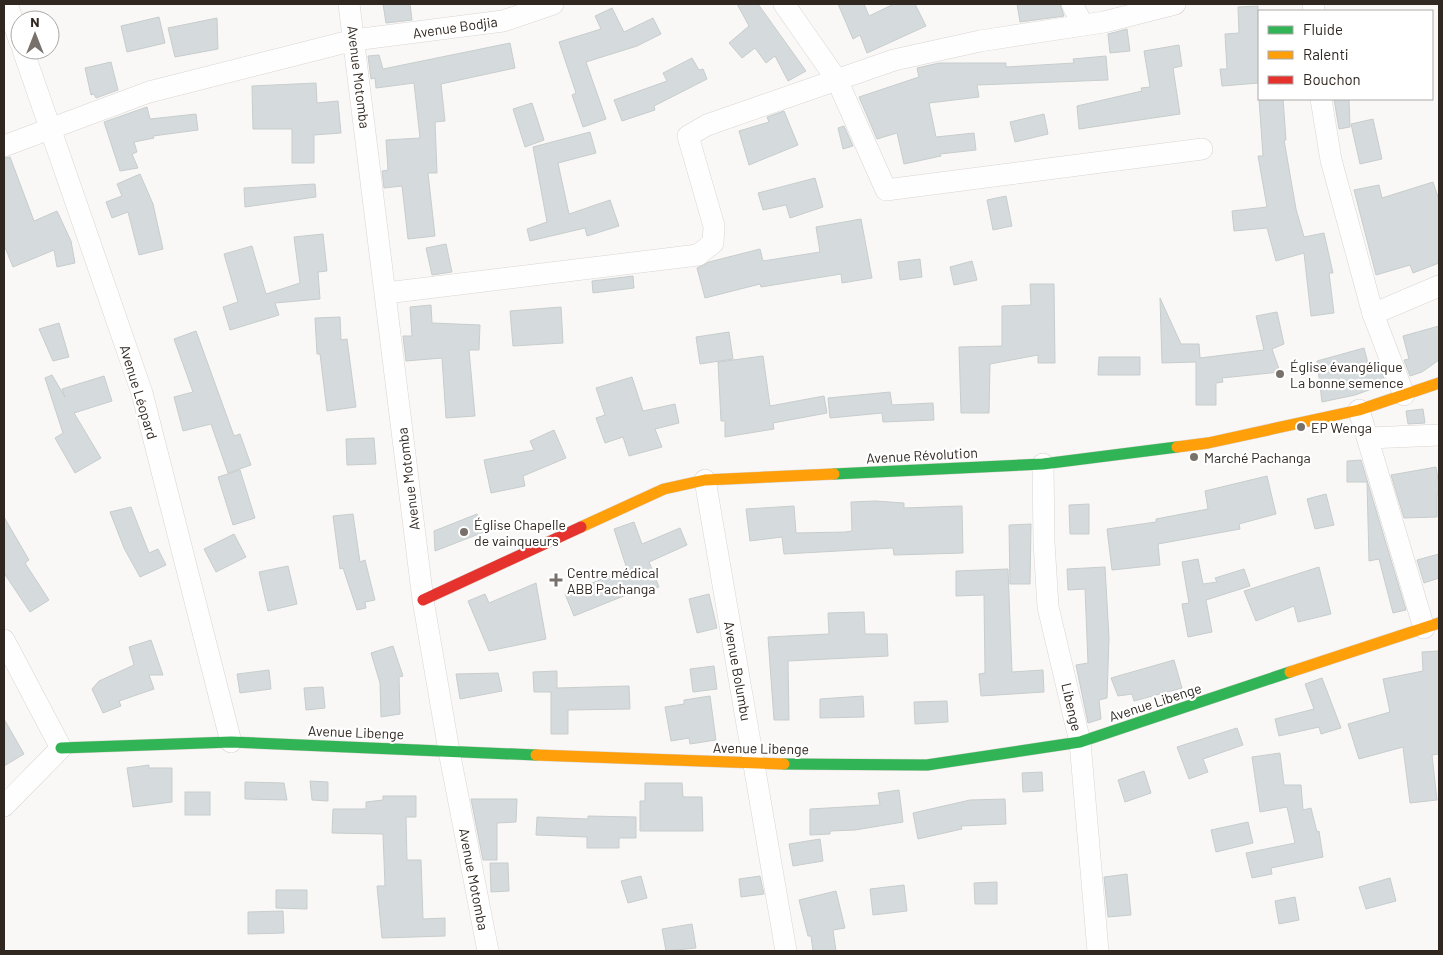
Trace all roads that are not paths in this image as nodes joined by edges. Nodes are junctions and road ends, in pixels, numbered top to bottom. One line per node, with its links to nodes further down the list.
1 (349, 4): 7 (street, Avenue Motomba)
2 (553, 4): 7 (street, Avenue Bodjia)
3 (784, 4): 9 (street)
4 (1072, 4): 6 (street)
5 (1174, 4): 6 (street)
6 (1083, 25): 9 (street)
7 (354, 40): 11 (street, Avenue Bodjia); 15 (street, Avenue Motomba)
8 (26, 60): 11 (street, Avenue Léopard)
9 (837, 80): 13 (street); 15 (street)
10 (1320, 100): 16 (street)
11 (51, 130): 12 (street, Avenue Bodjia); 27 (street, Avenue Léopard)
12 (4, 146)
13 (1202, 149)
14 (1439, 286): 16 (street)
15 (386, 292): 24 (street, Avenue Motomba)
16 (1373, 314): 18 (street)
17 (1439, 383): 18 (street, Avenue Révolution)
18 (1404, 395): 19 (street, Avenue Révolution)
19 (1359, 410): 21 (street); 22 (street, Avenue Révolution)
20 (1439, 435): 21 (street)
21 (1369, 438): 25 (street)
22 (1044, 464): 23 (street, Avenue Révolution); 28 (street, Libenge)
23 (706, 480): 24 (street, Avenue Révolution); 31 (street, Avenue Bolumbu)
24 (423, 600): 30 (street, Avenue Motomba)
25 (1432, 625): 28 (street, Avenue Libenge)
26 (4, 640): 29 (street)
27 (231, 742): 29 (street, Avenue Libenge); 30 (street, Avenue Libenge)
28 (1080, 742): 31 (street, Avenue Libenge); 35 (street, Libenge)
29 (61, 748): 32 (street)
30 (449, 751): 31 (street, Avenue Libenge); 33 (street, Avenue Motomba)
31 (754, 764): 34 (street, Avenue Bolumbu)
32 (4, 806)
33 (488, 951)
34 (786, 951)
35 (1098, 951)

